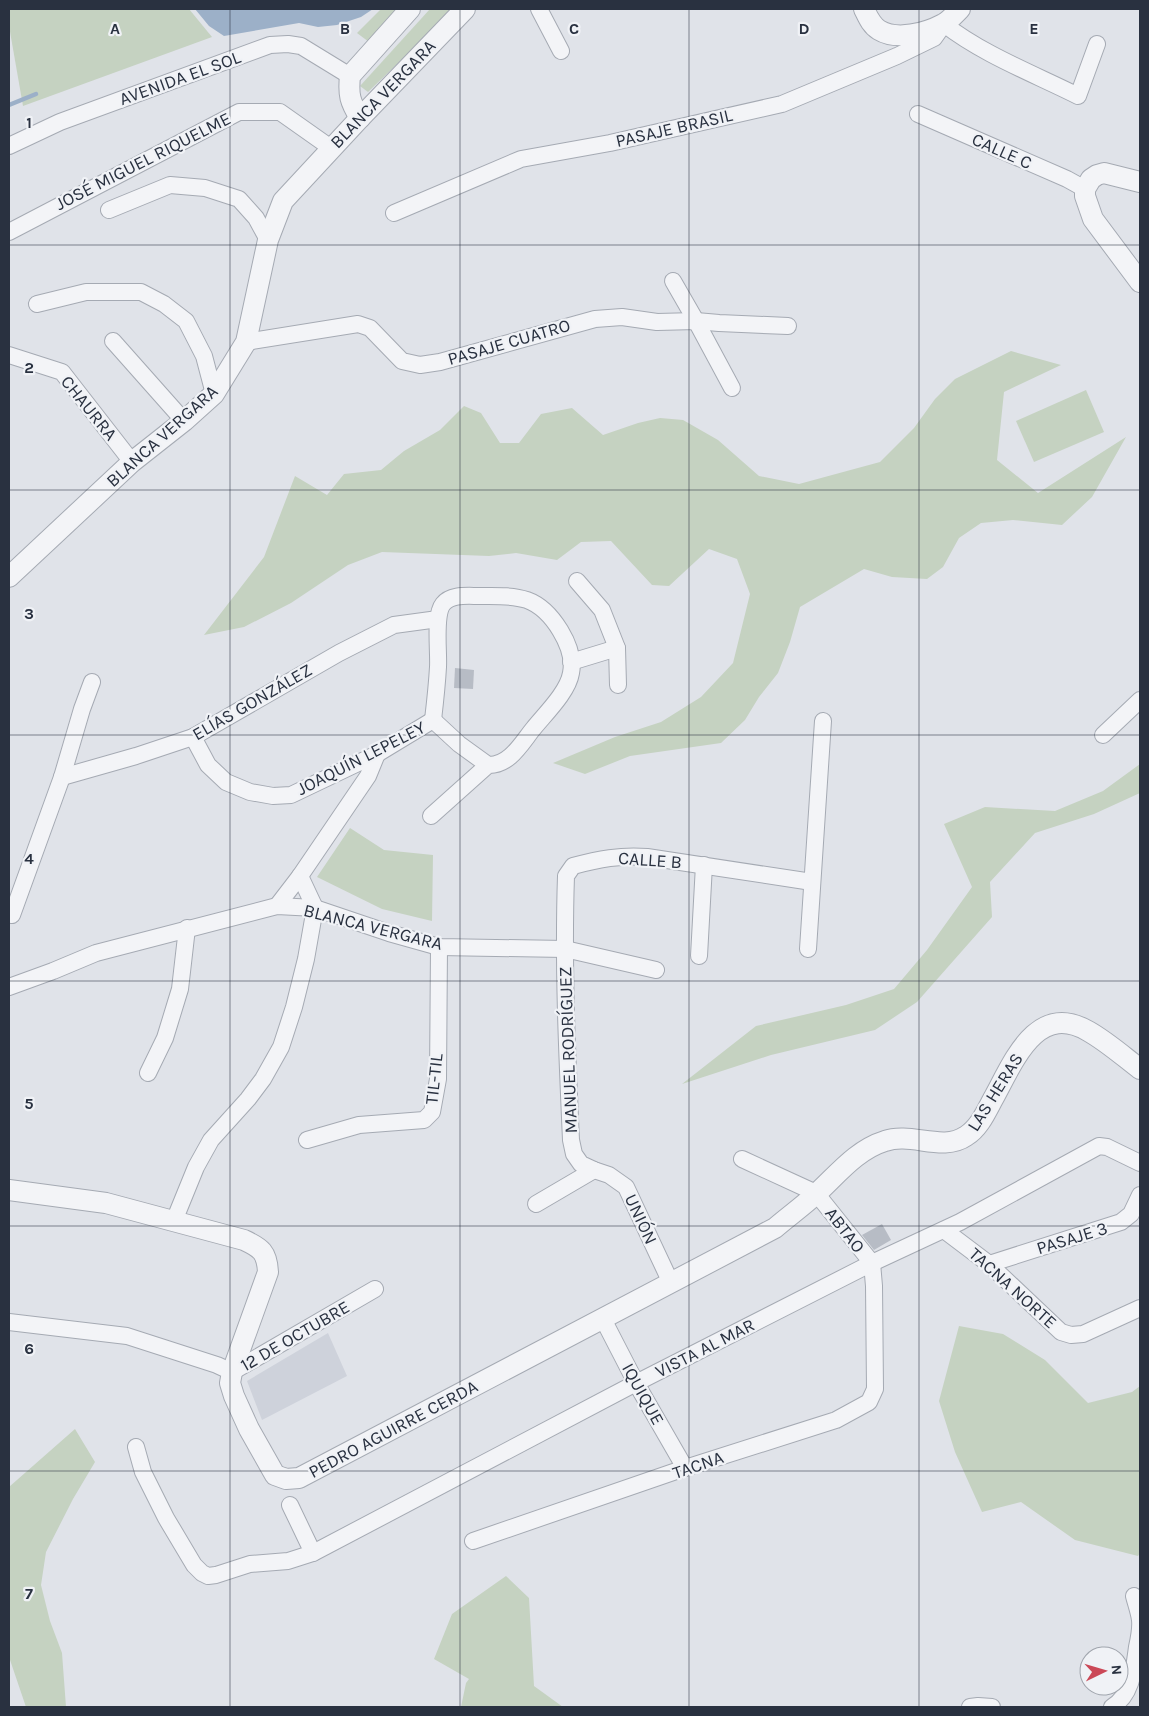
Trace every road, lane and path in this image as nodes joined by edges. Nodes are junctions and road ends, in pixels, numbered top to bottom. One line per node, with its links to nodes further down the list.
1 (410, 9): 9 (street)
2 (465, 9): 11 (street, BLANCA VERGARA)
3 (539, 9): 8 (street)
4 (864, 9): 6 (street)
5 (960, 9): 6 (street)
6 (944, 24): 7 (street); 17 (street, PASAJE BRASIL)
7 (1097, 44)
8 (561, 51)
9 (350, 76): 11 (street); 12 (street, AVENIDA EL SOL)
10 (918, 114): 15 (street, CALLE C)
11 (360, 118): 13 (street, BLANCA VERGARA)
12 (9, 146)
13 (331, 148): 18 (street, JOSÉ MIGUEL RIQUELME); 19 (street, BLANCA VERGARA)
14 (1140, 182): 15 (street)
15 (1085, 189): 21 (street)
16 (109, 210): 19 (street)
17 (394, 213)
18 (9, 232)
19 (268, 240): 26 (street, BLANCA VERGARA)
20 (673, 281): 23 (street)
21 (1140, 282)
22 (37, 304): 29 (street)
23 (696, 321): 24 (street, PASAJE CUATRO); 26 (street, PASAJE CUATRO); 28 (street)
24 (788, 326)
25 (113, 341): 30 (street)
26 (246, 342): 29 (street, BLANCA VERGARA)
27 (9, 355): 31 (street, CHAURRA)
28 (732, 388)
29 (214, 394): 30 (street, BLANCA VERGARA)
30 (184, 421): 31 (street, BLANCA VERGARA)
31 (132, 462): 32 (street, BLANCA VERGARA)
32 (9, 577)
33 (577, 581): 35 (street)
34 (438, 619): 36 (street); 40 (street); 43 (street, ELÍAS GONZÁLEZ)
35 (618, 648): 36 (street); 38 (street)
36 (571, 662): 45 (street)
37 (92, 682): 46 (street)
38 (618, 685)
39 (1140, 700): 42 (street)
40 (433, 720): 44 (street, JOAQUÍN LEPELEY); 45 (street)
41 (823, 721): 50 (street)
42 (1103, 735)
43 (193, 737): 44 (street, JOAQUÍN LEPELEY); 46 (street, ELÍAS GONZÁLEZ)
44 (377, 754): 49 (street)
45 (488, 765): 47 (street)
46 (62, 777): 53 (street)
47 (430, 816)
48 (704, 866): 50 (street, CALLE B); 56 (street, CALLE B); 58 (street)
49 (300, 876): 51 (street); 52 (street)
50 (812, 882): 57 (street)
51 (276, 906): 52 (street, BLANCA VERGARA); 54 (street, BLANCA VERGARA)
52 (315, 908): 55 (street, BLANCA VERGARA); 71 (street)
53 (12, 915)
54 (187, 928): 60 (street, BLANCA VERGARA); 62 (street)
55 (439, 947): 56 (street, BLANCA VERGARA); 63 (street, TIL-TIL)
56 (565, 949): 59 (street, BLANCA VERGARA); 66 (street, MANUEL RODRÍGUEZ)
57 (808, 949)
58 (700, 956)
59 (656, 970)
60 (9, 987)
61 (1140, 1069): 68 (street, LAS HERAS)
62 (148, 1074)
63 (307, 1140)
64 (742, 1159): 68 (street, ABTAO)
65 (1140, 1163): 72 (street, VISTA AL MAR)
66 (594, 1170): 70 (street); 75 (street, UNIÓN)
67 (9, 1190): 71 (street, PEDRO AGUIRRE CERDA)
68 (816, 1193): 73 (street, ABTAO); 75 (street, PEDRO AGUIRRE CERDA)
69 (1140, 1194): 74 (street, PASAJE 3)
70 (536, 1204)
71 (174, 1221): 81 (street, PEDRO AGUIRRE CERDA)
72 (944, 1230): 73 (street, VISTA AL MAR); 74 (street, TACNA NORTE)
73 (872, 1263): 80 (street, ABTAO); 82 (street, VISTA AL MAR)
74 (989, 1264): 77 (street, TACNA NORTE)
75 (671, 1283): 78 (street, PEDRO AGUIRRE CERDA)
76 (375, 1289): 81 (street, 12 DE OCTUBRE)
77 (1140, 1308)
78 (603, 1319): 81 (street, PEDRO AGUIRRE CERDA); 82 (street, IQUIQUE)
79 (9, 1322): 81 (street, 12 DE OCTUBRE)
80 (876, 1349): 84 (street, TACNA)
81 (232, 1372)
82 (636, 1382): 84 (street, IQUIQUE); 87 (street, VISTA AL MAR)
83 (136, 1448): 87 (street, VISTA AL MAR)
84 (685, 1468): 86 (street, TACNA)
85 (290, 1505): 87 (street)
86 (472, 1541)
87 (313, 1553)
88 (1134, 1596): 91 (street)
89 (970, 1707): 90 (street)
90 (992, 1707)
91 (1112, 1707)

